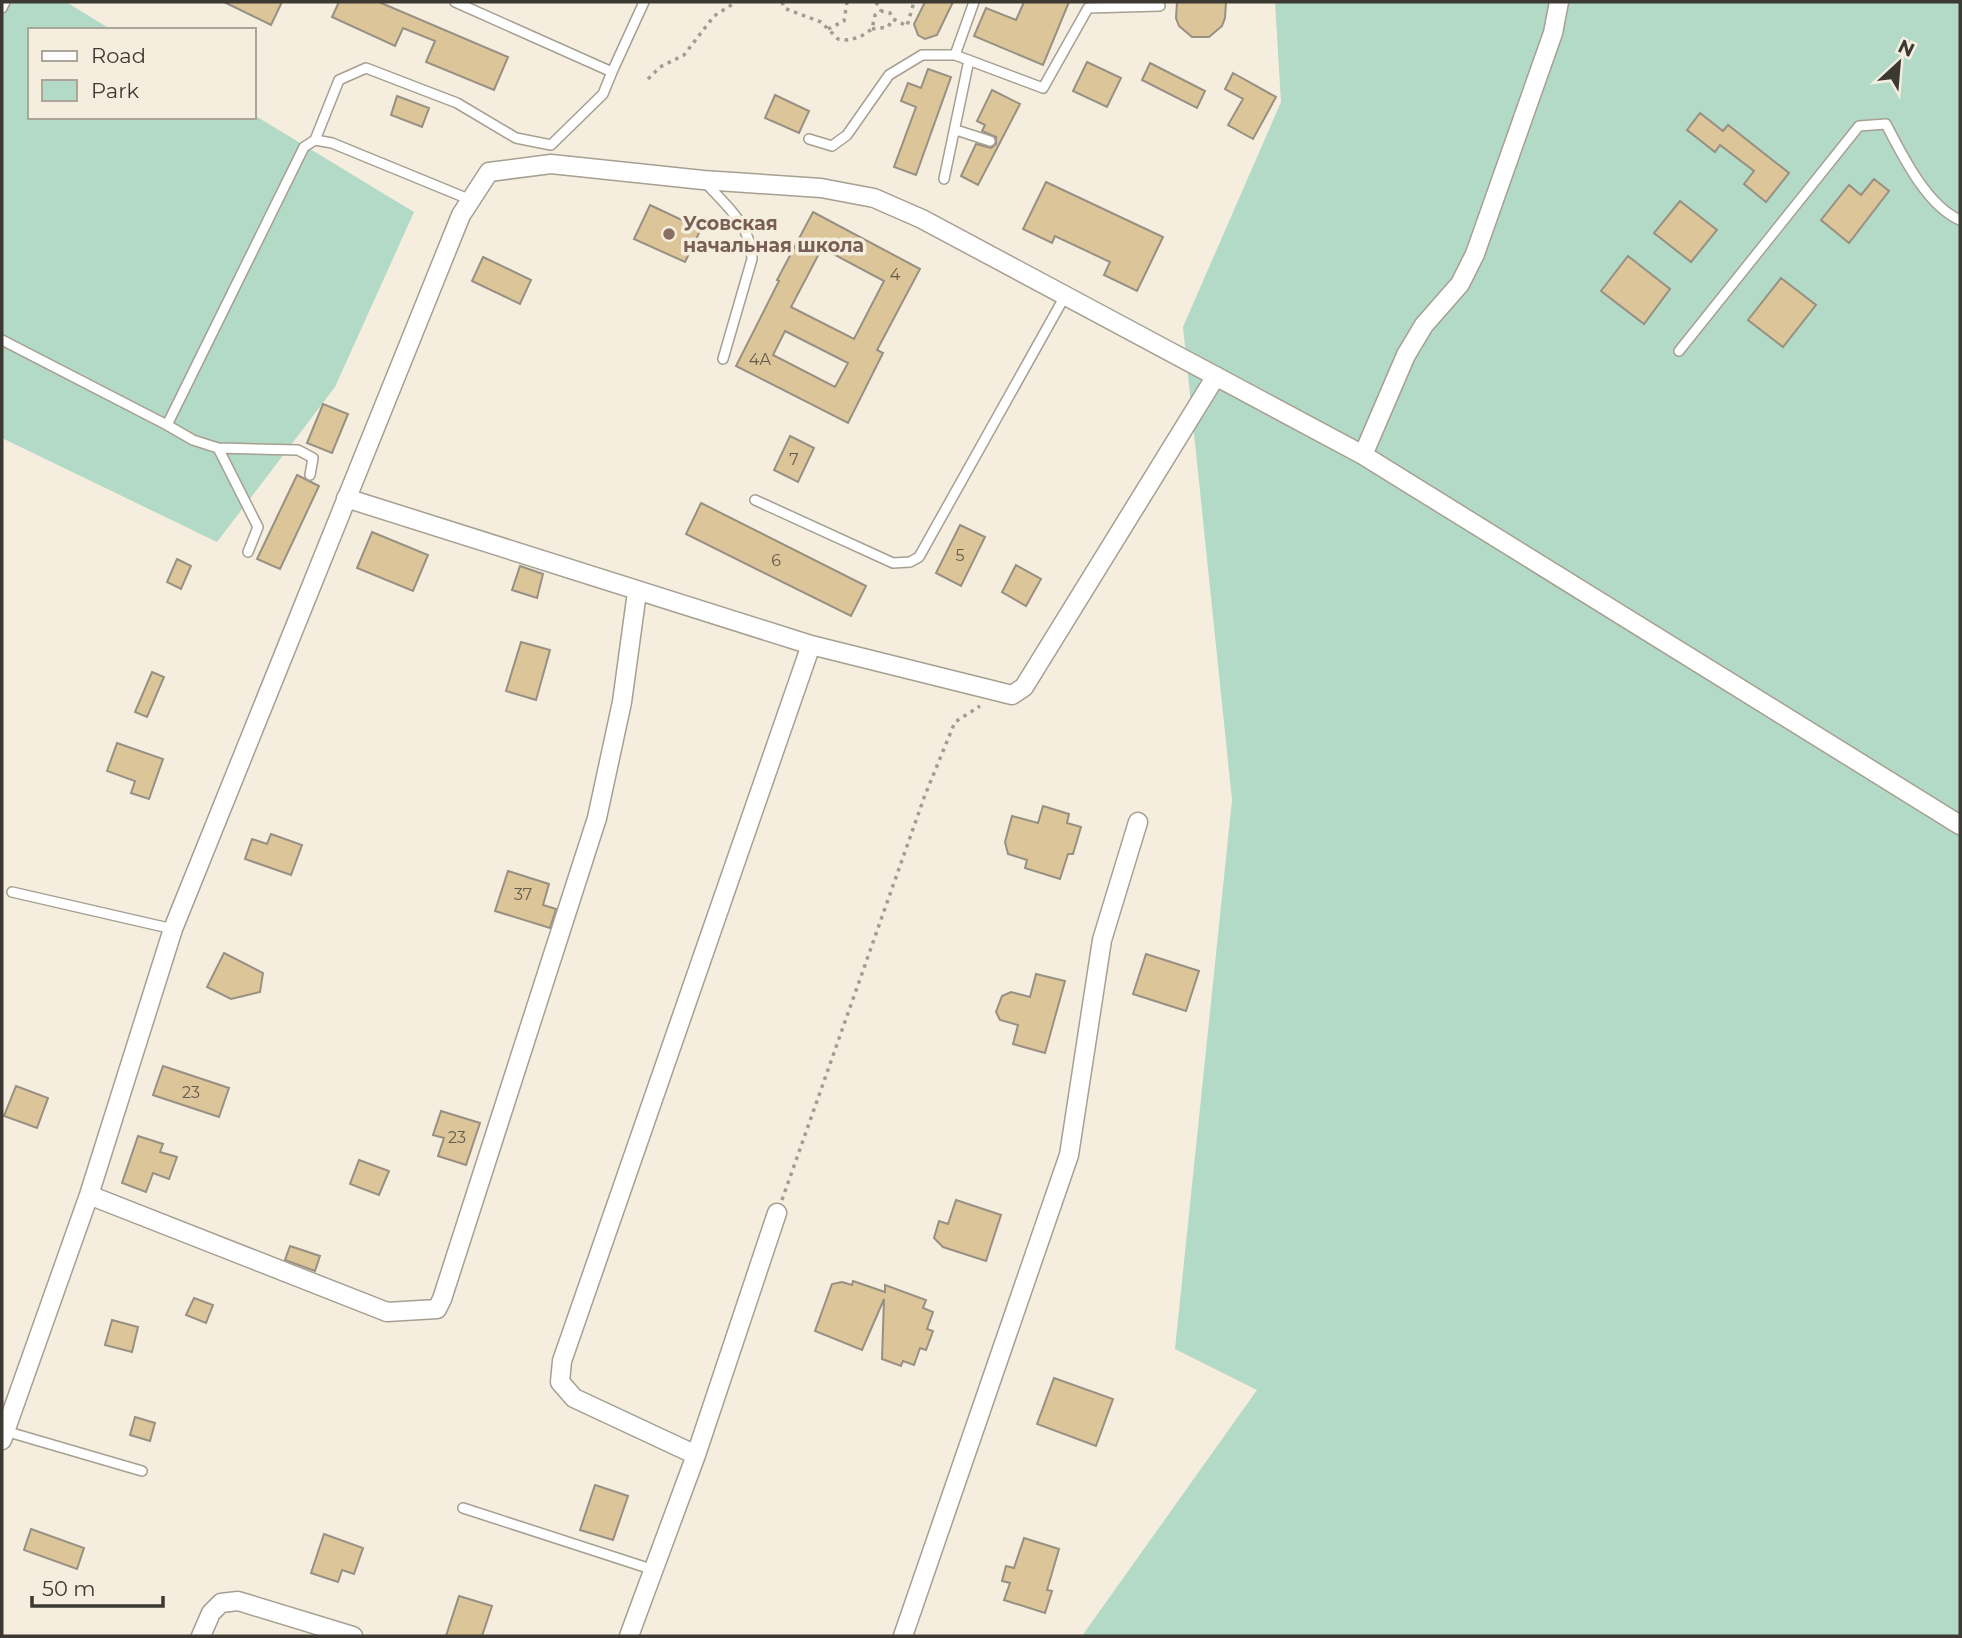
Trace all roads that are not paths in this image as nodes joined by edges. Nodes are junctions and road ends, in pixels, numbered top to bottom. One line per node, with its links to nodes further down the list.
1 (5, 2): 7 (lane)
2 (455, 2): 10 (lane)
3 (644, 2): 10 (lane)
4 (974, 2): 8 (lane)
5 (1559, 2): 26 (street)
6 (1160, 6): 9 (lane)
7 (2, 8)
8 (956, 55): 9 (lane); 12 (lane)
9 (969, 60): 11 (lane)
10 (612, 72): 13 (lane)
11 (956, 130): 14 (lane); 15 (lane)
12 (809, 139)
13 (315, 140): 17 (lane); 24 (lane)
14 (990, 141)
15 (944, 178)
16 (703, 180): 17 (street); 19 (street); 22 (lane)
17 (471, 200): 28 (street)
18 (1960, 220): 21 (lane)
19 (1066, 294): 23 (street); 29 (lane)
20 (2, 340): 24 (lane)
21 (1679, 351)
22 (723, 359)
23 (1216, 376): 26 (street); 32 (street)
24 (167, 425): 25 (lane)
25 (218, 448): 27 (lane); 30 (lane)
26 (1363, 455): 34 (street)
27 (310, 475)
28 (346, 498): 31 (street); 36 (street)
29 (755, 500)
30 (248, 552)
31 (636, 592): 32 (street); 37 (street)
32 (811, 645): 40 (street)
33 (1138, 822): 47 (street)
34 (1960, 825)
35 (12, 892): 36 (lane)
36 (173, 929): 37 (street)
37 (89, 1195): 39 (street)
38 (777, 1213): 40 (street)
39 (3, 1434): 41 (lane)
40 (696, 1455): 43 (street)
41 (142, 1471)
42 (463, 1508): 43 (lane)
43 (654, 1570): 46 (street)
44 (201, 1636): 45 (street)
45 (354, 1636)
46 (629, 1636)
47 (903, 1636)

